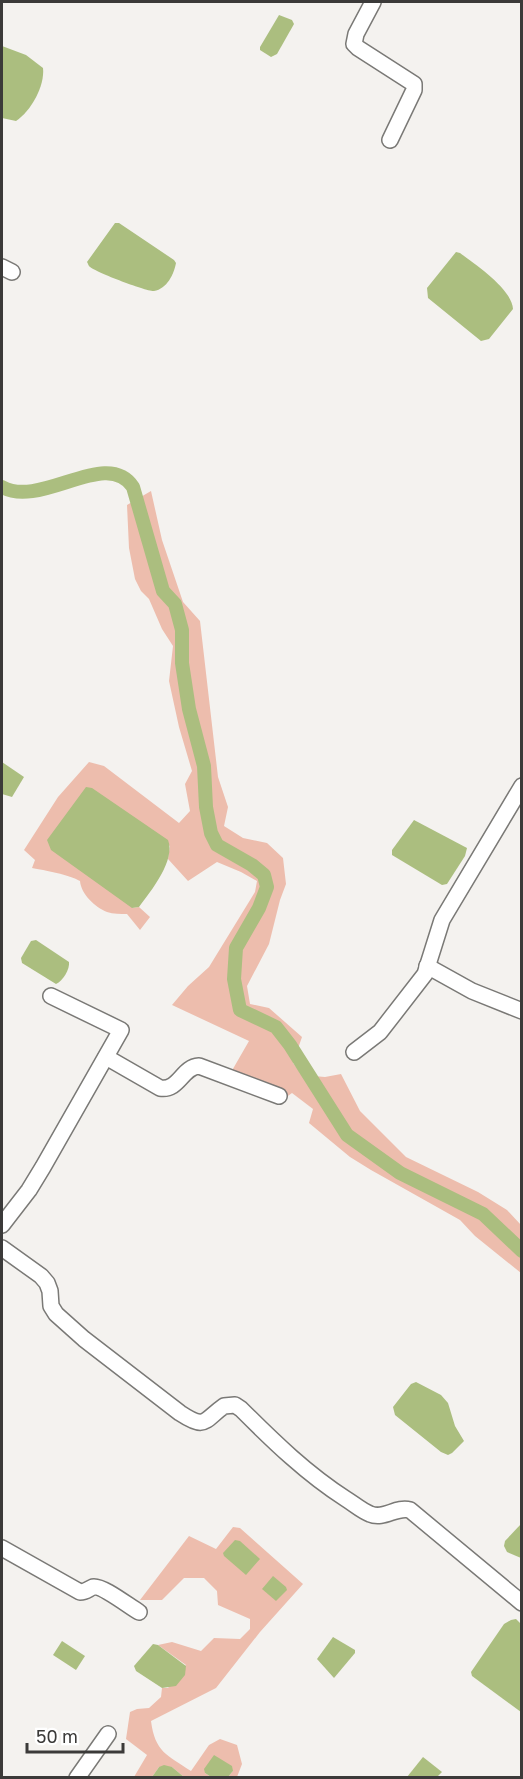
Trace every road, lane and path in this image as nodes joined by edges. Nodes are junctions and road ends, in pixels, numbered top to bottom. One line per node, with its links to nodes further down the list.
1 (373, 2): 2 (street)
2 (390, 140)
3 (522, 786): 4 (street)
4 (427, 966): 6 (street); 7 (street)
5 (51, 996): 8 (street)
6 (522, 1011)
7 (354, 1052)
8 (106, 1057): 9 (street); 10 (street)
9 (279, 1096)
10 (2, 1226)
11 (2, 1248): 13 (street)
12 (2, 1548): 14 (street)
13 (522, 1603)
14 (139, 1612)
15 (108, 1734): 16 (street)
16 (77, 1778)

